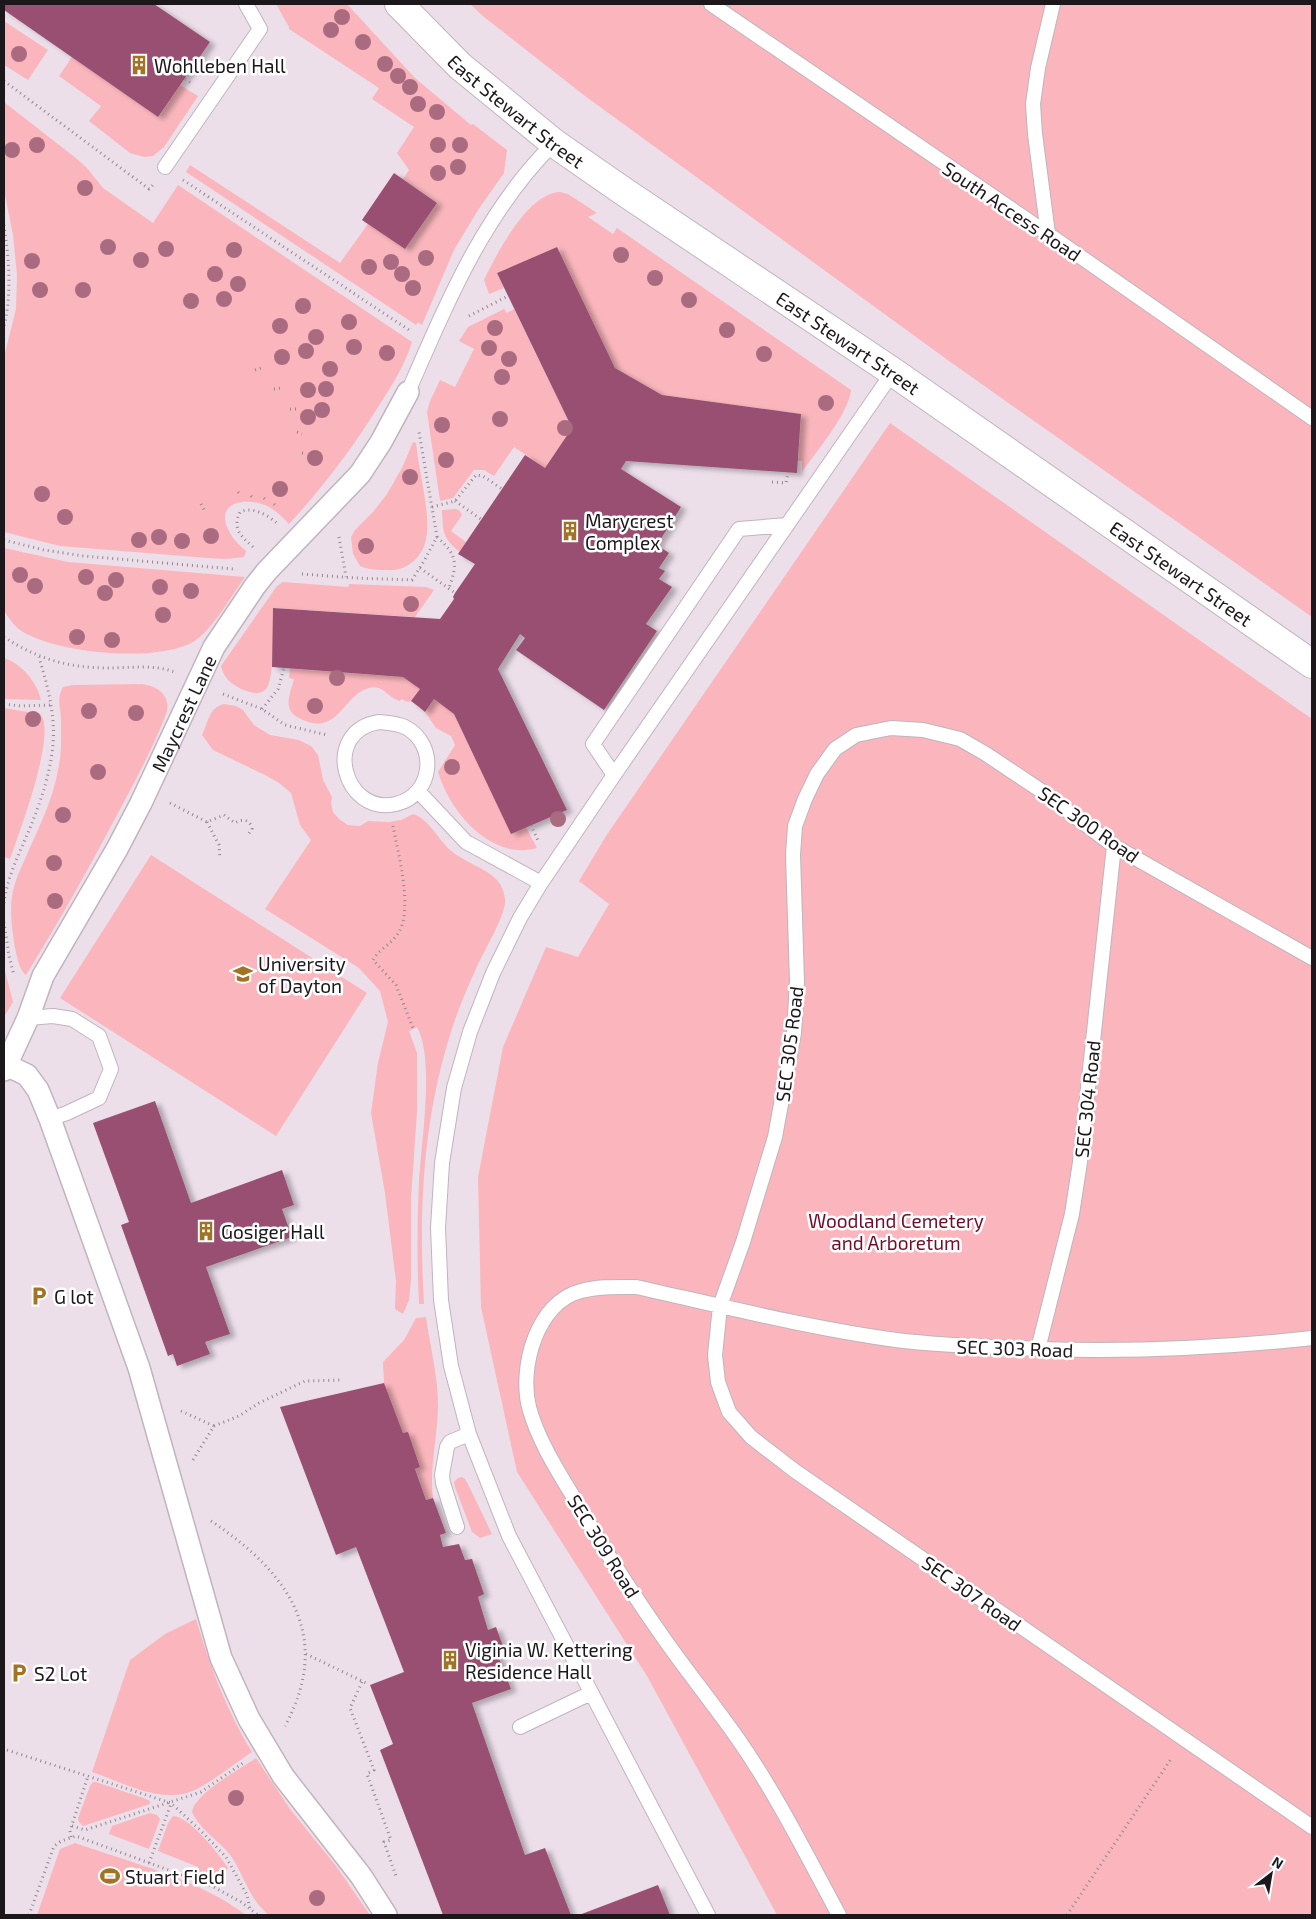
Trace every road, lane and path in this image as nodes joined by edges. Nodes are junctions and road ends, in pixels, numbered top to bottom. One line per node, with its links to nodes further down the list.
1 (246, 4): 8 (lane)
2 (399, 4): 6 (main road, East Stewart Street)
3 (711, 4): 11 (lane, South Access Road)
4 (1053, 4): 11 (lane)
5 (4, 81): 7 (path)
6 (554, 142): 18 (main road, East Stewart Street); 21 (lane)
7 (110, 161)
8 (165, 167)
9 (181, 178): 14 (path)
10 (4, 225): 15 (path)
11 (1048, 234): 24 (lane, South Access Road)
12 (508, 296): 13 (path)
13 (461, 320)
14 (399, 324)
15 (4, 327)
16 (261, 368): 17 (path)
17 (255, 370)
18 (893, 372): 40 (lane); 54 (main road, East Stewart Street)
19 (281, 388): 20 (path)
20 (274, 389)
21 (408, 392): 44 (street, Maycrest Lane)
22 (290, 409): 23 (path)
23 (296, 409)
24 (1312, 418)
25 (418, 429): 37 (path)
26 (297, 432): 27 (path)
27 (302, 434)
28 (302, 452): 29 (path)
29 (307, 454)
30 (788, 472): 31 (path)
31 (772, 482)
32 (502, 489): 35 (path)
33 (238, 492): 34 (path)
34 (241, 496)
35 (455, 502): 37 (path); 39 (path)
36 (201, 504): 38 (path)
37 (432, 506): 42 (path)
38 (204, 510)
39 (482, 520)
40 (787, 525): 62 (lane); 62 (lane)
41 (339, 537): 49 (path)
42 (436, 537): 46 (path); 50 (path)
43 (4, 540): 47 (path)
44 (296, 540): 45 (path); 56 (street, Maycrest Lane)
45 (250, 544)
46 (420, 568): 49 (path); 50 (path)
47 (242, 569)
48 (294, 574): 49 (path)
49 (346, 577)
50 (448, 588): 51 (path)
51 (455, 593)
52 (4, 637): 53 (path)
53 (39, 657): 56 (path); 58 (path)
54 (1312, 664)
55 (284, 668): 59 (path)
56 (196, 682): 59 (path); 78 (street, Maycrest Lane)
57 (4, 704): 58 (path)
58 (51, 705): 73 (path)
59 (262, 710): 61 (path)
60 (856, 735): 70 (lane, SEC 300 Road); 82 (lane, SEC 305 Road)
61 (328, 736)
62 (614, 775): 72 (lane)
63 (419, 792): 63 (lane); 72 (lane)
64 (190, 814): 65 (path)
65 (207, 822): 68 (path); 71 (path)
66 (392, 823): 79 (path)
67 (531, 825): 69 (path)
68 (248, 835)
69 (540, 846)
70 (1114, 846): 76 (lane, SEC 300 Road); 84 (lane, SEC 304 Road)
71 (220, 859)
72 (541, 883): 88 (lane)
73 (4, 897): 74 (path)
74 (4, 904)
75 (4, 922): 77 (path)
76 (1312, 958)
77 (16, 984)
78 (28, 1018): 80 (street, Maycrest Lane); 81 (lane)
79 (413, 1028)
80 (4, 1067): 81 (street)
81 (50, 1119): 109 (street)
82 (720, 1306): 84 (lane, SEC 303 Road); 96 (lane, SEC 307 Road); 111 (lane, SEC 309 Road)
83 (1312, 1338): 84 (lane, SEC 303 Road)
84 (1038, 1349)
85 (343, 1380): 87 (path)
86 (180, 1410): 87 (path)
87 (214, 1426): 89 (path)
88 (469, 1434): 91 (lane); 93 (lane)
89 (191, 1463)
90 (217, 1525): 92 (path)
91 (457, 1527)
92 (306, 1654): 95 (path); 105 (path)
93 (591, 1693): 94 (lane); 110 (lane)
94 (520, 1727)
95 (282, 1732)
96 (1184, 1740): 102 (lane, SEC 307 Road); 112 (path)
97 (7, 1750): 99 (path)
98 (241, 1764): 100 (path)
99 (88, 1776): 100 (path); 101 (path)
100 (171, 1803): 101 (path); 104 (path); 106 (path)
101 (72, 1826): 103 (path)
102 (1312, 1827)
103 (72, 1837): 104 (path); 107 (path)
104 (150, 1863): 106 (path)
105 (397, 1879)
106 (250, 1909): 108 (path)
107 (29, 1915)
108 (258, 1915)
109 (386, 1915)
110 (708, 1915)
111 (839, 1915)
112 (1067, 1915)

